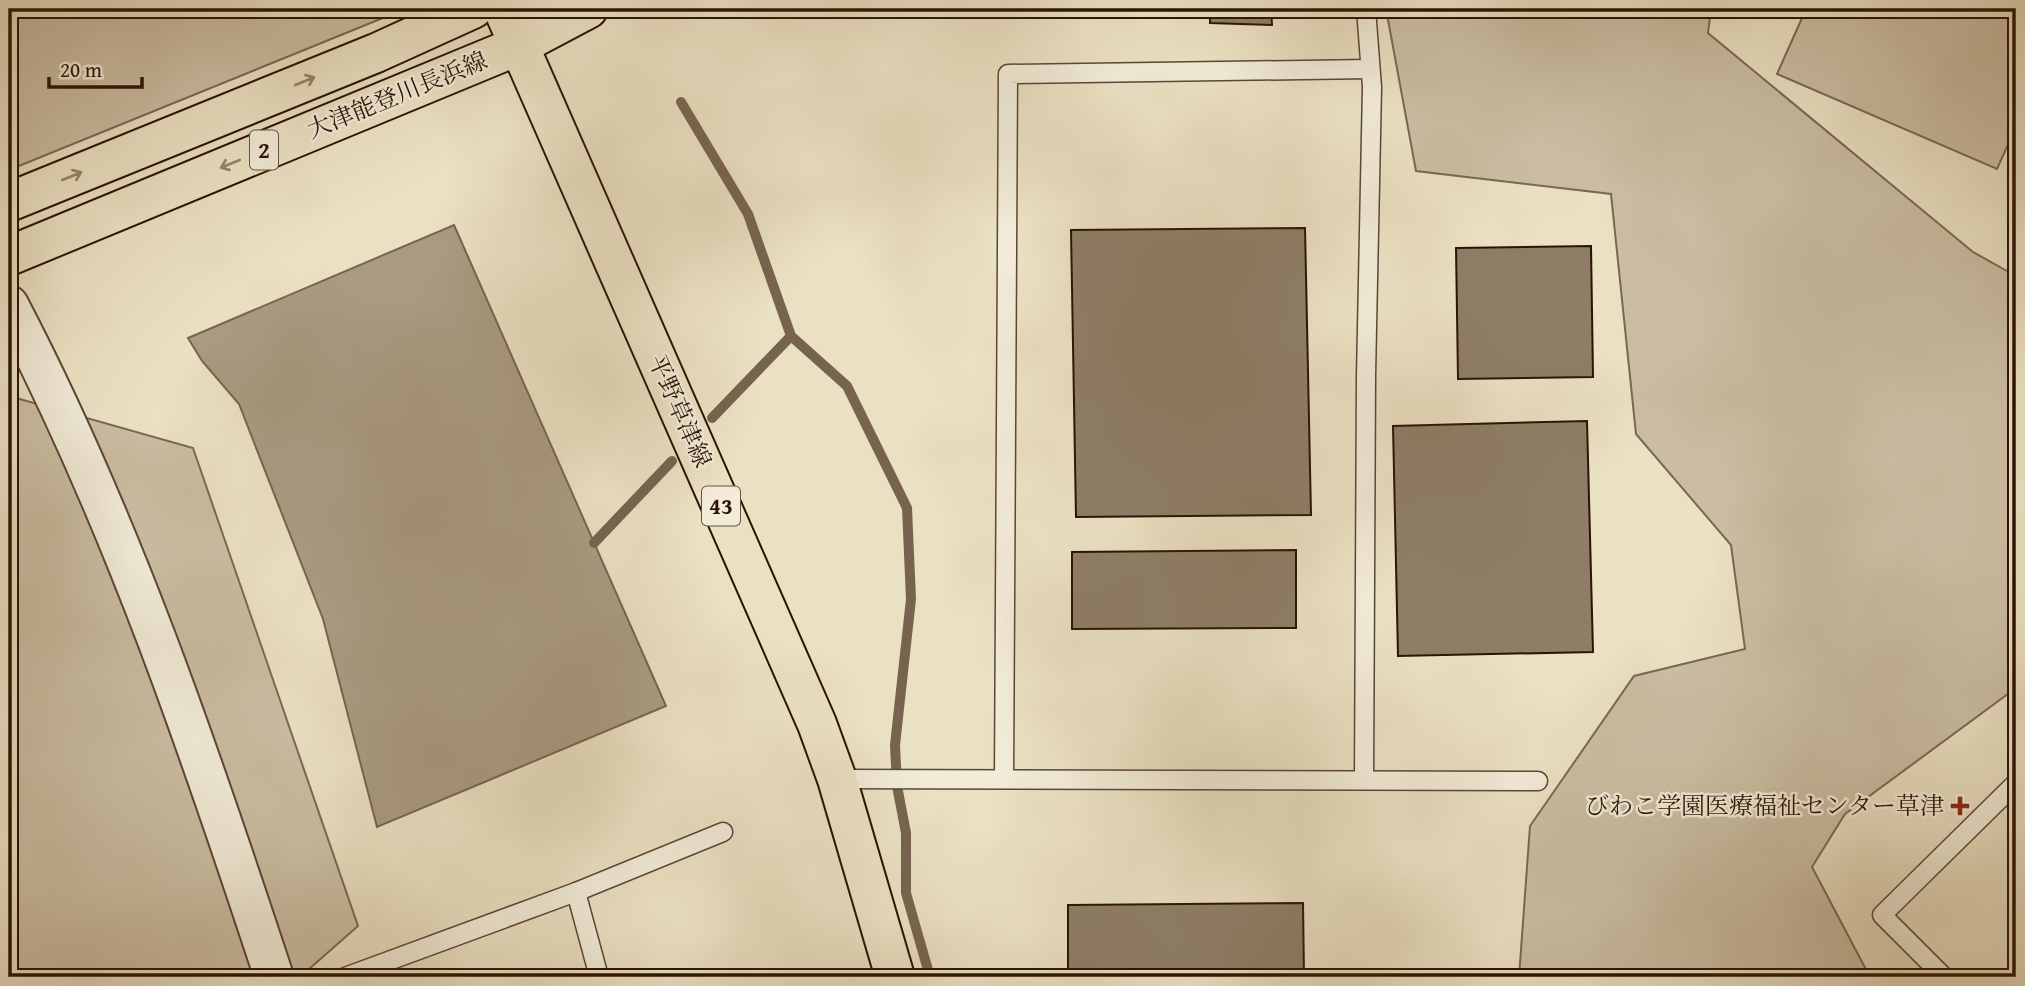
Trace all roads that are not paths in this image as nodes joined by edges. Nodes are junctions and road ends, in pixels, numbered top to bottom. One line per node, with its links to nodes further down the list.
1 (473, 9): 7 (main road, 大津能登川長浜線 / 2, one-way to 1)
2 (503, 9): 5 (main road, 平野草津線 / 43)
3 (588, 9): 5 (main road, 大津能登川長浜線 / 2)
4 (1366, 9): 6 (lane)
5 (520, 45): 8 (main road, 大津能登川長浜線 / 2, one-way to 8); 10 (main road, 平野草津線 / 43)
6 (1370, 69): 11 (lane); 12 (lane)
7 (9, 202)
8 (9, 256)
9 (9, 306): 17 (street)
10 (837, 779): 11 (lane); 20 (main road, 平野草津線 / 43)
11 (1004, 779): 12 (lane)
12 (1364, 780): 13 (lane)
13 (1538, 781)
14 (2016, 783): 21 (lane)
15 (723, 832): 16 (lane)
16 (576, 892): 18 (lane); 19 (lane)
17 (274, 977)
18 (345, 977)
19 (599, 977)
20 (895, 977)
21 (1944, 977)

